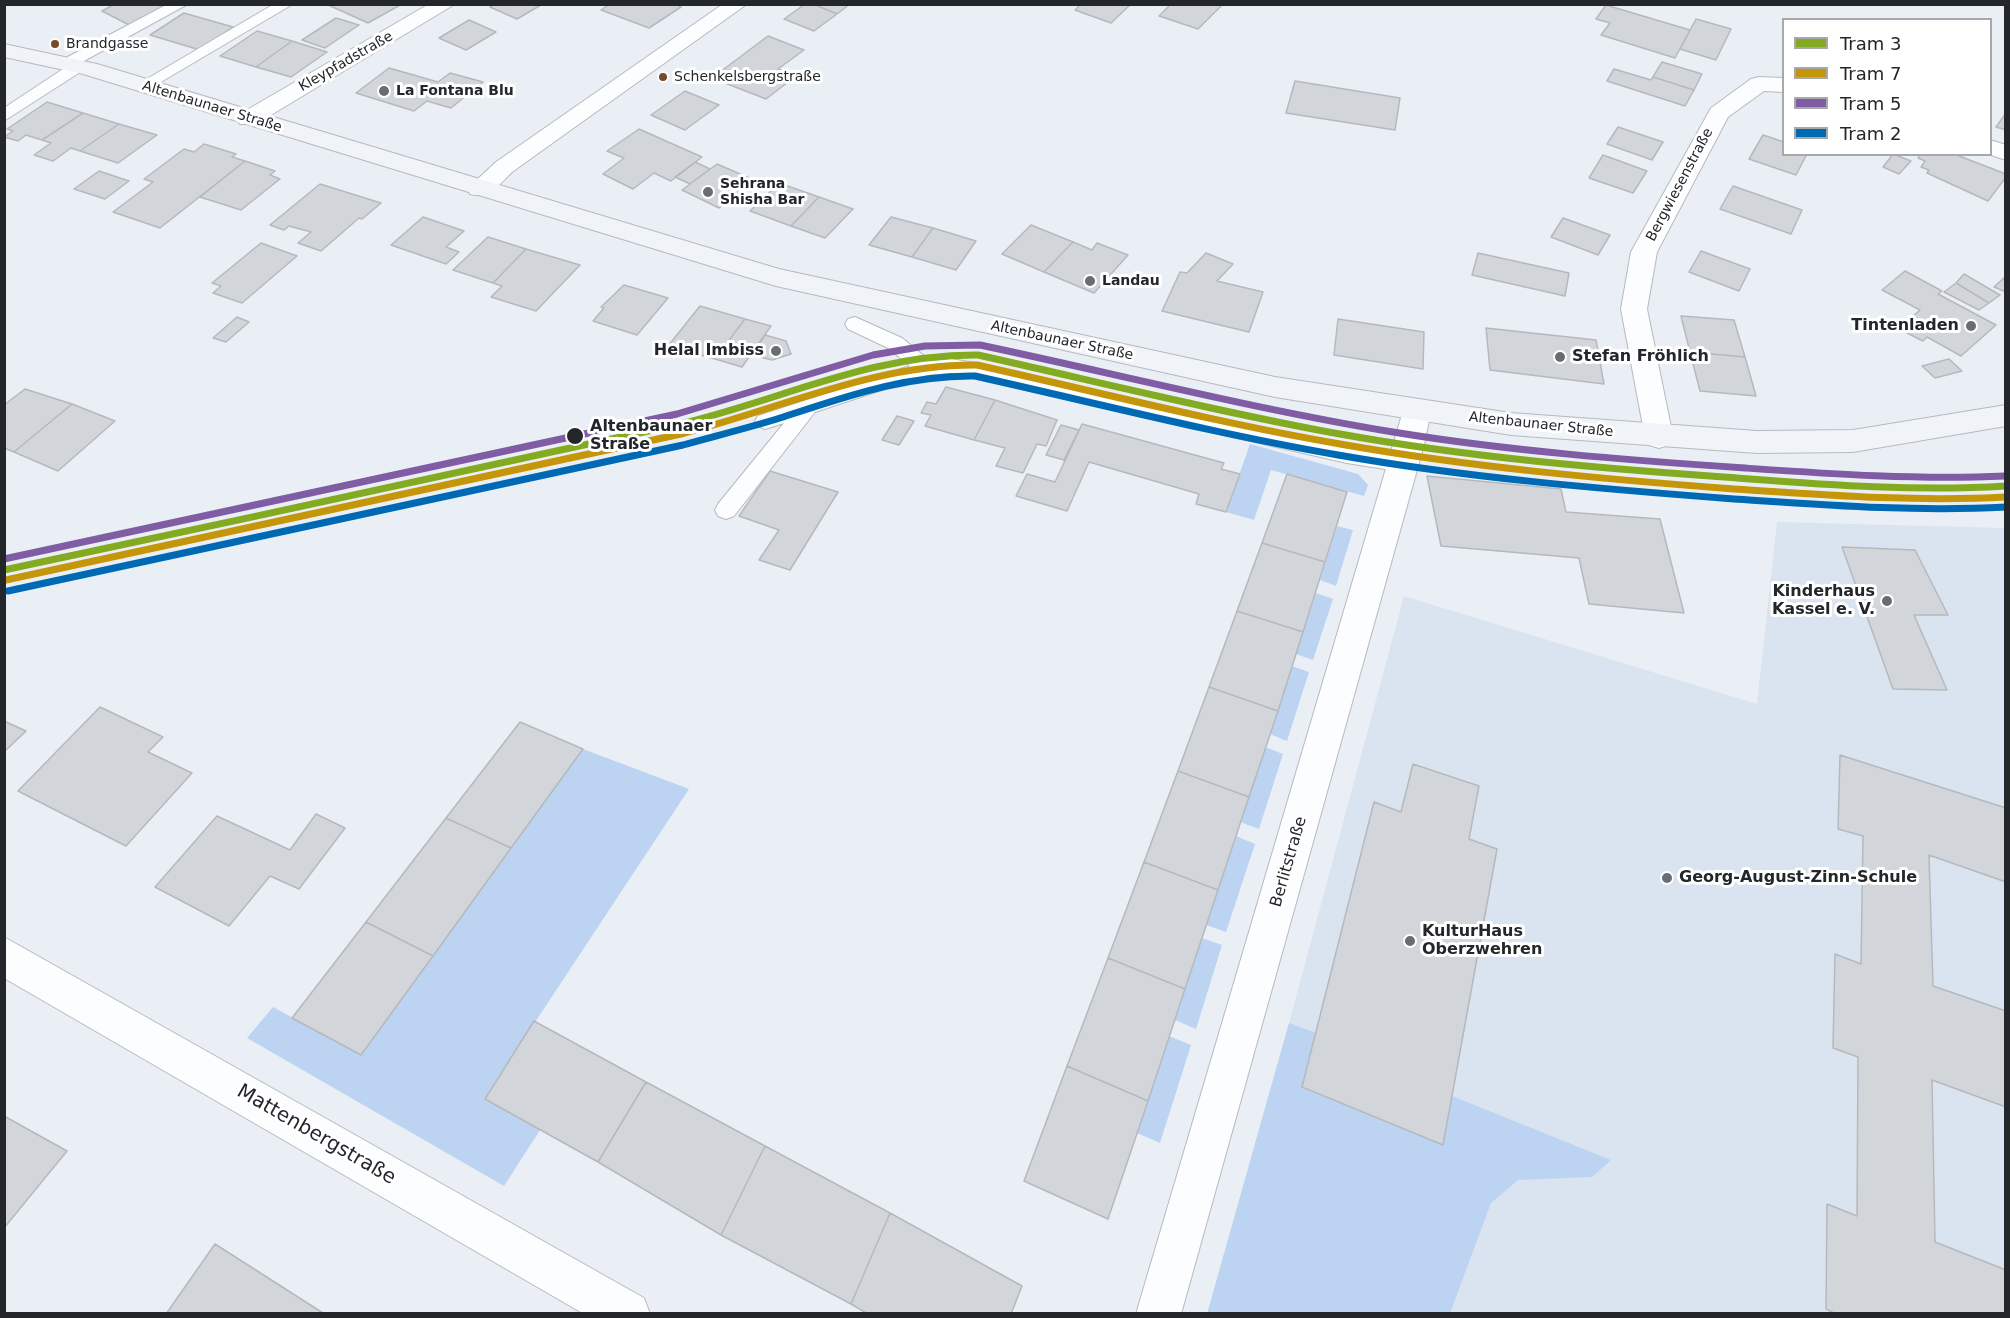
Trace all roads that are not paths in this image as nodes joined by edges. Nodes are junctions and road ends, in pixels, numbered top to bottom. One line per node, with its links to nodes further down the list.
1 (181, 4): 6 (lane)
2 (286, 4): 8 (lane)
3 (445, 4): 10 (street, Kleypfadstraße)
4 (737, 4): 11 (street)
5 (4, 50): 6 (main road, Altenbaunaer Straße)
6 (73, 65): 8 (main road, Altenbaunaer Straße); 9 (lane)
7 (1782, 85): 18 (street, Bergwiesenstraße)
8 (143, 86): 10 (main road, Altenbaunaer Straße)
9 (4, 117)
10 (248, 119): 11 (main road, Altenbaunaer Straße)
11 (479, 189): 12 (main road, Altenbaunaer Straße)
12 (884, 302): 13 (lane); 15 (main road, Altenbaunaer Straße)
13 (926, 369): 14 (lane); 19 (lane)
14 (807, 408): 17 (lane); 20 (lane)
15 (1417, 411): 18 (main road, Altenbaunaer Straße); 19 (street, Berlitstraße)
16 (2006, 415): 18 (main road, Altenbaunaer Straße)
17 (765, 421)
18 (1659, 437)
19 (1404, 464): 23 (street, Berlitstraße)
20 (726, 510)
21 (4, 956): 22 (street, Mattenbergstraße)
22 (628, 1314)
23 (1158, 1314)

